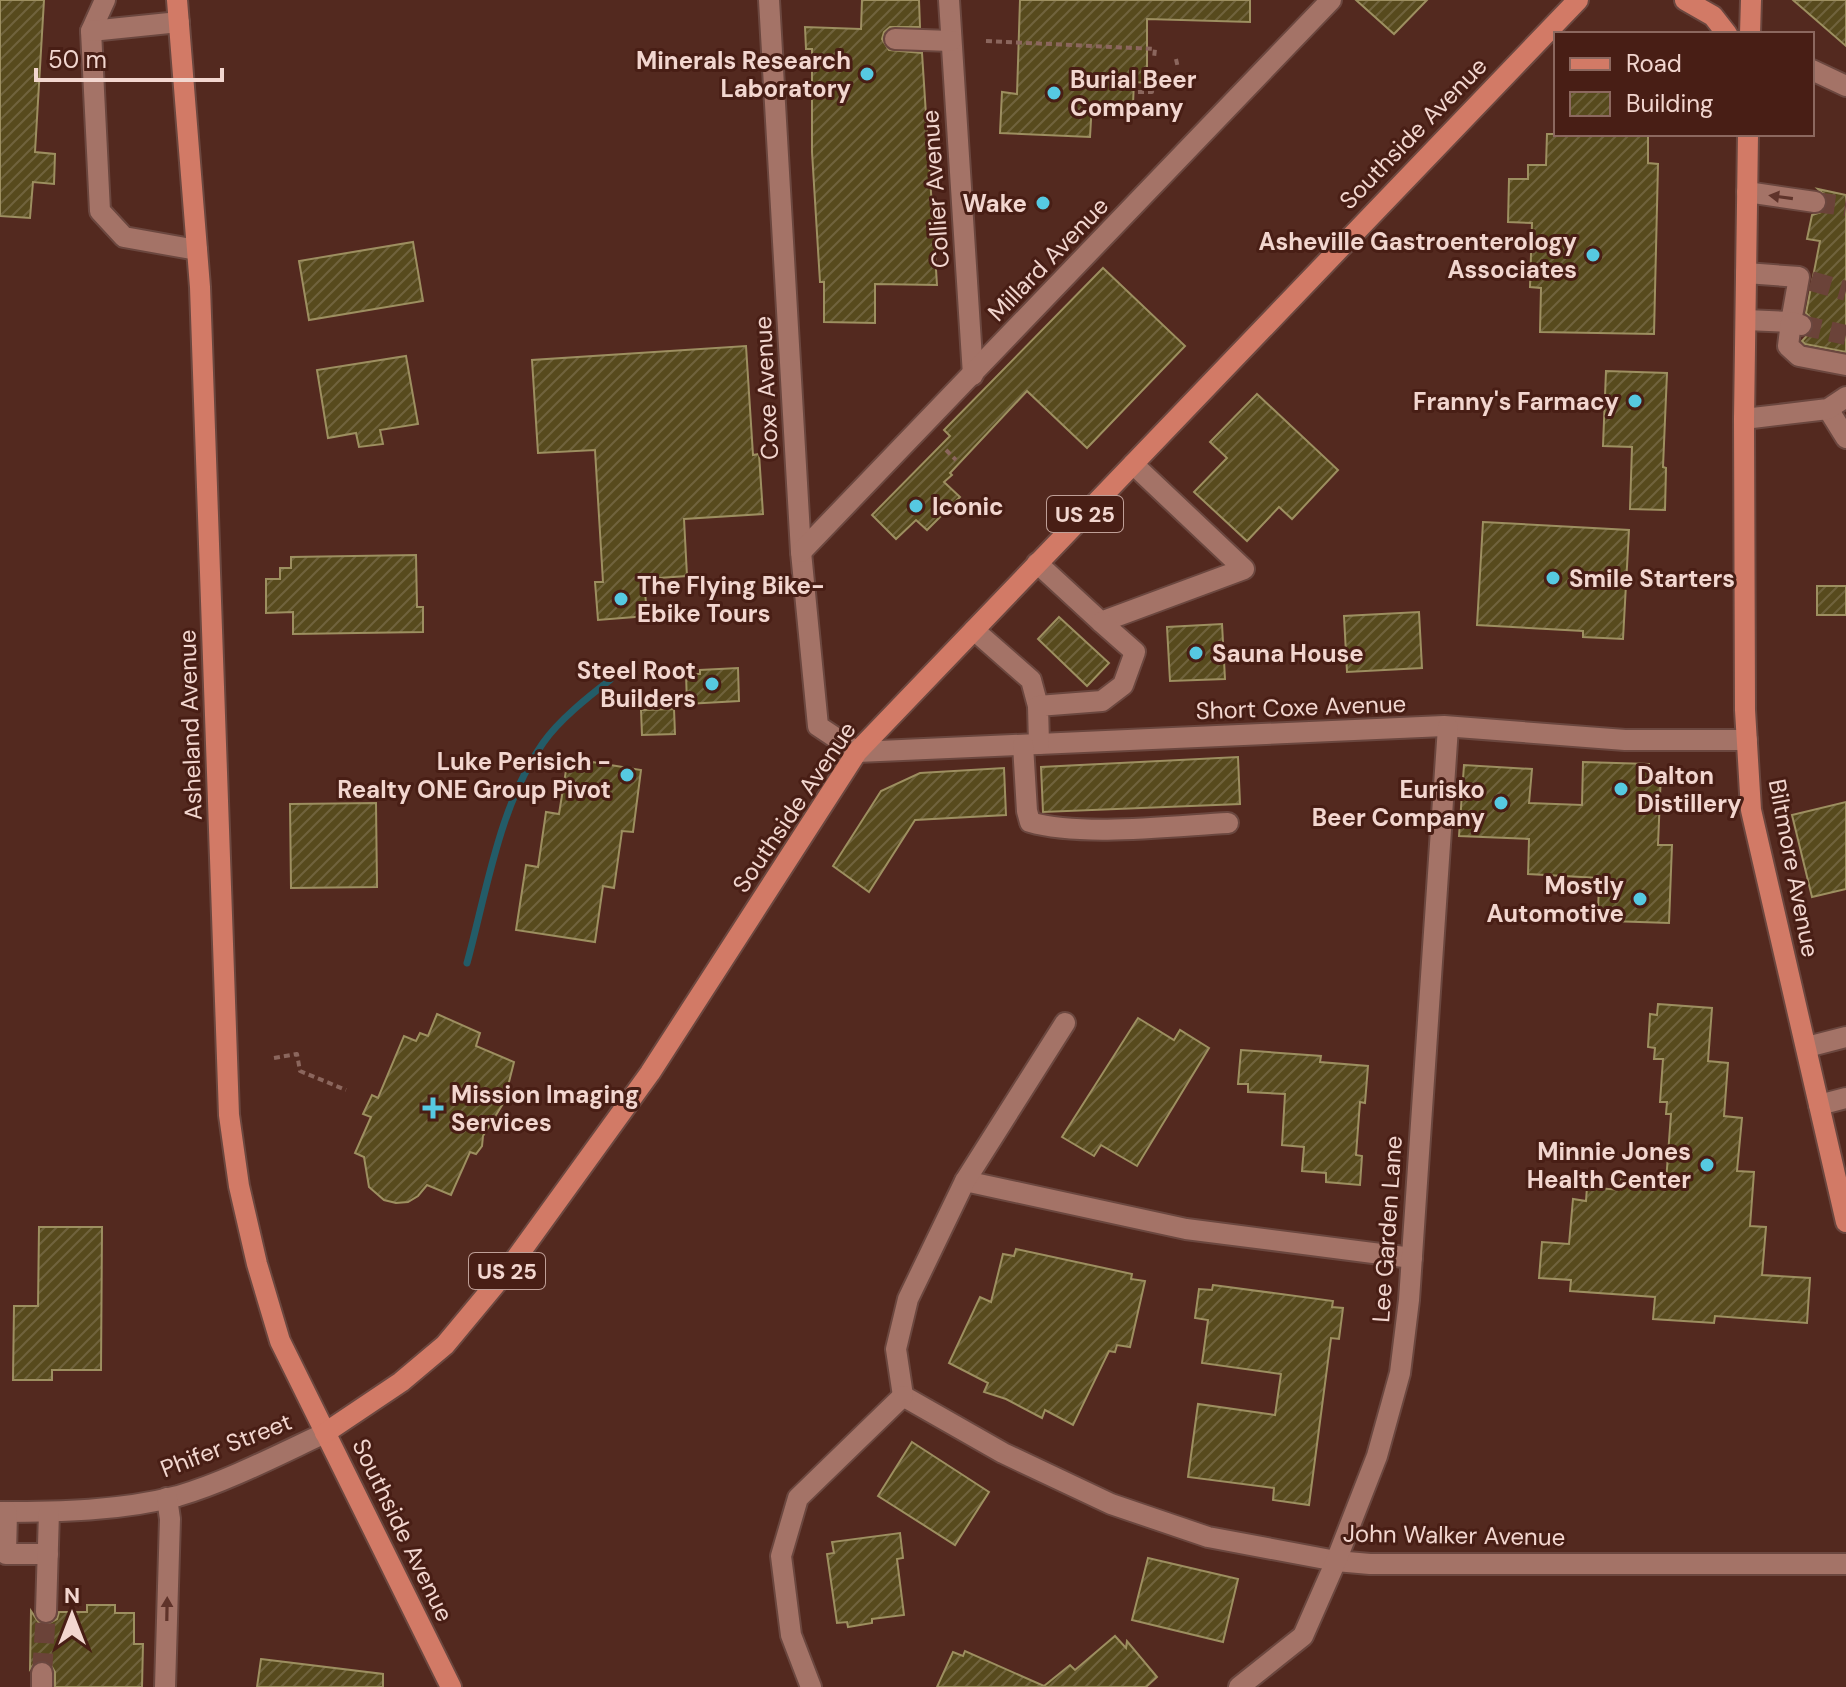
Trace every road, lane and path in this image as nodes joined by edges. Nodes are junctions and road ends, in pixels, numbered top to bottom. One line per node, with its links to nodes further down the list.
1 (105, 0): 10 (street)
2 (177, 0): 9 (main road, Asheland Avenue)
3 (769, 0): 39 (street, Coxe Avenue)
4 (949, 0): 14 (street, Collier Avenue)
5 (1331, 0): 31 (street, Millard Avenue)
6 (1578, 0): 38 (main road, Southside Avenue / US 25)
7 (1685, 0): 11 (main road)
8 (1751, 0): 12 (main road)
9 (179, 22): 10 (street); 26 (main road, Asheland Avenue)
10 (91, 31): 26 (street)
11 (1725, 32)
12 (1750, 32)
13 (895, 39): 14 (street)
14 (951, 41): 31 (street, Collier Avenue)
15 (986, 41): 16 (path)
16 (1154, 58)
17 (1176, 59): 18 (path)
18 (1178, 68)
19 (1814, 71): 21 (street)
20 (1153, 82): 22 (path)
21 (1846, 86)
22 (1138, 92)
23 (1748, 136): 24 (main road, Biltmore Avenue)
24 (1747, 192): 25 (street, one-way to 24); 27 (main road, Biltmore Avenue)
25 (1815, 202)
26 (197, 250): 60 (main road, Asheland Avenue)
27 (1746, 273): 28 (main road, Biltmore Avenue); 29 (street)
28 (1746, 320): 29 (street); 34 (main road, Biltmore Avenue)
29 (1796, 323): 30 (street)
30 (1846, 365)
31 (973, 375): 39 (street, Millard Avenue)
32 (1846, 397): 33 (street)
33 (1828, 409): 34 (street); 35 (street)
34 (1744, 419): 45 (main road, Biltmore Avenue)
35 (1846, 438)
36 (946, 450): 37 (path)
37 (956, 460)
38 (1133, 464): 40 (main road, Southside Avenue / US 25); 41 (street)
39 (801, 552): 47 (street, Coxe Avenue)
40 (1037, 563): 41 (street); 42 (main road, Southside Avenue / US 25)
41 (1101, 622): 43 (street)
42 (974, 630): 43 (street); 47 (main road, Southside Avenue / US 25)
43 (1038, 706): 46 (street)
44 (1448, 727): 45 (street, Short Coxe Avenue); 46 (street, Short Coxe Avenue); 58 (street, Lee Garden Lane)
45 (1747, 740): 51 (main road, Biltmore Avenue)
46 (1031, 744): 47 (street, Short Coxe Avenue); 48 (street)
47 (857, 752): 60 (main road, Southside Avenue / US 25)
48 (1228, 823)
49 (1065, 1023): 56 (street)
50 (1846, 1037): 51 (street)
51 (1807, 1047): 55 (main road, Biltmore Avenue)
52 (274, 1058): 53 (path)
53 (346, 1090)
54 (1846, 1098): 55 (street)
55 (1819, 1105): 57 (main road, Biltmore Avenue)
56 (965, 1181): 58 (street); 59 (street)
57 (1846, 1222)
58 (1412, 1258): 65 (street, Lee Garden Lane)
59 (903, 1396): 65 (street, John Walker Avenue); 70 (street)
60 (325, 1433): 61 (street, Phifer Street); 69 (main road, Southside Avenue)
61 (167, 1498): 63 (street, Phifer Street); 68 (street, one-way to 61)
62 (4, 1512): 63 (street, Phifer Street); 64 (street)
63 (49, 1512): 64 (street)
64 (48, 1554): 67 (street)
65 (1336, 1561): 66 (street, John Walker Avenue); 71 (street, Lee Garden Lane)
66 (1846, 1564)
67 (46, 1612)
68 (165, 1687)
69 (451, 1687)
70 (811, 1687)
71 (1239, 1687)

